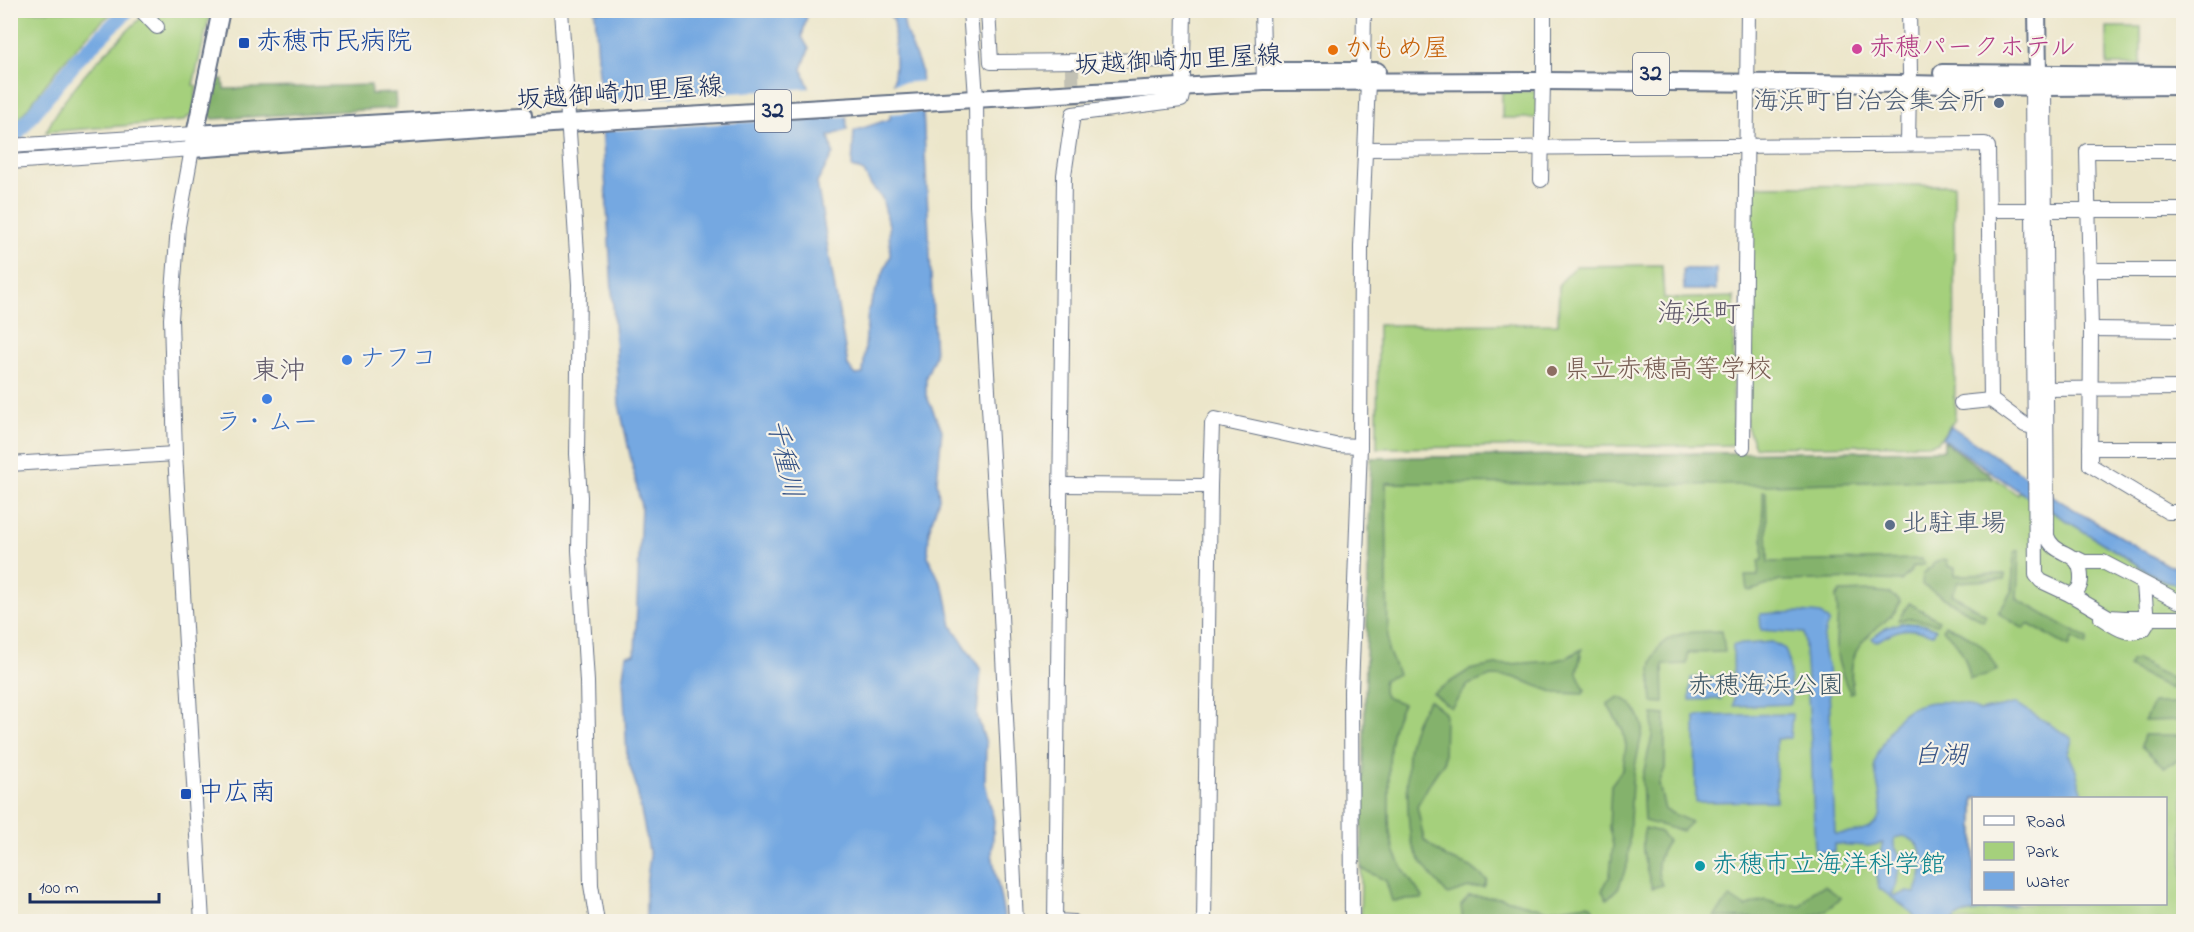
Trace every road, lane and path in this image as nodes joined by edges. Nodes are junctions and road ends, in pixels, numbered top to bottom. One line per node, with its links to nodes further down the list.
1 (141, 10): 13 (street)
2 (221, 10): 25 (main road)
3 (561, 10): 24 (street)
4 (970, 10): 23 (street)
5 (988, 10): 14 (street)
6 (1184, 10): 14 (street)
7 (1262, 10): 16 (street)
8 (1364, 10): 17 (street)
9 (1544, 10): 18 (street)
10 (1748, 10): 20 (street)
11 (1909, 10): 19 (street)
12 (2037, 10): 21 (main road)
13 (157, 27)
14 (1183, 74): 16 (main road, 坂越御崎加里屋線 / 32); 23 (main road, 坂越御崎加里屋線 / 32); 55 (street)
15 (2184, 75): 21 (main road, 坂越御崎加里屋線 / 32)
16 (1264, 76): 17 (main road, 坂越御崎加里屋線 / 32)
17 (1365, 77): 18 (main road, 坂越御崎加里屋線 / 32); 31 (street)
18 (1543, 77): 20 (main road, 坂越御崎加里屋線 / 32); 30 (street)
19 (1910, 78): 20 (main road, 坂越御崎加里屋線 / 32); 21 (main road, 坂越御崎加里屋線 / 32); 26 (street)
20 (1748, 79): 28 (street)
21 (2038, 83): 22 (main road, 坂越御崎加里屋線 / 32); 35 (street)
22 (2184, 86)
23 (972, 94): 24 (main road, 坂越御崎加里屋線 / 32); 69 (street)
24 (572, 118): 25 (main road, 坂越御崎加里屋線 / 32); 68 (street)
25 (193, 142): 27 (street); 33 (street); 53 (street)
26 (1908, 144): 28 (street); 36 (street)
27 (29, 145): 29 (street); 33 (street)
28 (1746, 145): 30 (street); 50 (street)
29 (10, 146)
30 (1542, 148): 31 (street); 34 (street)
31 (1366, 149): 49 (street)
32 (2184, 151): 37 (street)
33 (14, 164)
34 (1542, 180)
35 (2039, 209): 36 (street); 37 (street); 45 (street)
36 (1989, 210): 46 (street)
37 (2087, 210): 38 (street); 39 (street)
38 (2184, 210)
39 (2089, 270): 40 (street); 41 (street)
40 (2184, 270)
41 (2091, 329): 42 (street); 43 (street)
42 (2184, 330)
43 (2089, 388): 44 (street); 45 (street); 51 (street)
44 (2184, 388)
45 (2040, 389): 48 (street)
46 (1991, 400): 47 (street); 48 (street)
47 (1961, 403)
48 (2040, 429): 58 (street)
49 (1360, 446): 56 (street); 72 (street)
50 (1743, 447)
51 (2090, 448): 52 (street); 57 (street)
52 (2184, 448)
53 (175, 454): 54 (street); 67 (street)
54 (10, 464)
55 (1060, 484): 56 (street); 70 (street)
56 (1210, 486): 71 (street)
57 (2184, 512)
58 (2039, 539): 59 (street); 61 (street)
59 (2058, 549): 60 (street); 61 (street)
60 (2076, 558): 62 (street); 63 (street)
61 (2036, 564): 63 (street)
62 (2144, 584): 64 (street); 65 (street)
63 (2072, 595): 65 (street)
64 (2182, 602)
65 (2146, 618): 66 (street)
66 (2184, 618)
67 (202, 921)
68 (597, 921)
69 (1016, 921)
70 (1074, 921)
71 (1204, 921)
72 (1352, 921)

